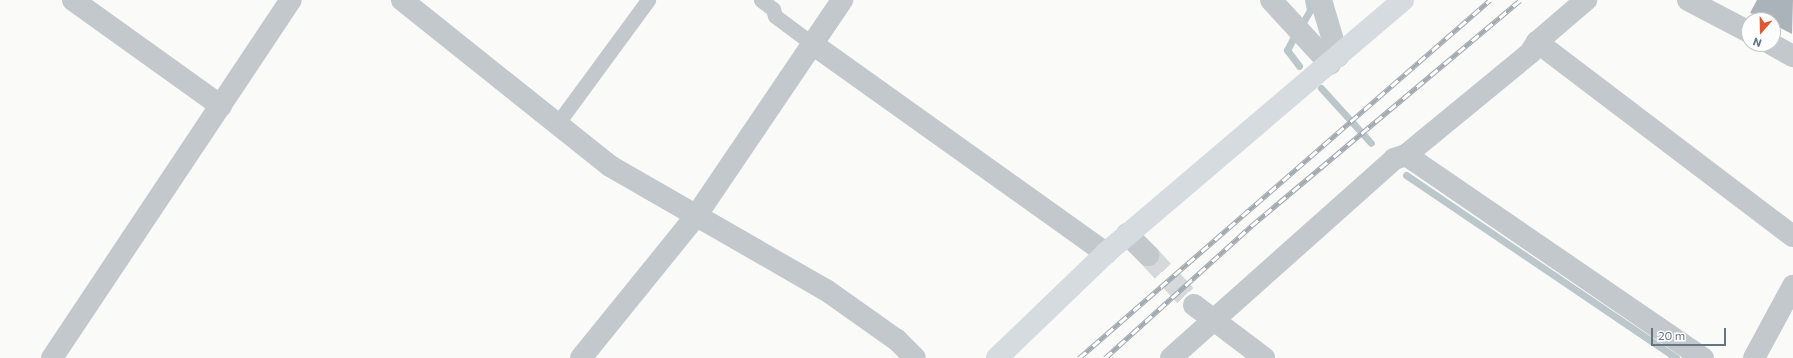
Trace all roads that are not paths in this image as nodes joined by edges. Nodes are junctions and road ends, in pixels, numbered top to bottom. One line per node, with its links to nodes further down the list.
1 (73, 0): 18 (street)
2 (291, 0): 18 (street)
3 (402, 0): 19 (street)
4 (648, 0): 19 (lane)
5 (761, 0): 14 (lane)
6 (842, 0): 14 (street)
7 (1271, 0): 17 (street)
8 (1321, 0): 17 (street)
9 (1403, 0): 17 (street)
10 (1586, 0): 13 (street)
11 (1688, 0): 12 (street)
12 (1741, 28)
13 (1537, 42): 20 (street); 23 (street)
14 (814, 45): 21 (street); 24 (street)
15 (1781, 49): 16 (street)
16 (1793, 56)
17 (1334, 60): 22 (street)
18 (221, 106): 29 (street)
19 (557, 124): 21 (street)
20 (1406, 156): 28 (street); 35 (street)
21 (696, 216): 30 (street); 31 (street)
22 (1127, 234): 24 (street); 25 (street)
23 (1793, 236)
24 (1106, 253): 32 (street)
25 (1148, 255)
26 (1793, 286): 36 (street)
27 (1194, 305): 28 (street)
28 (1210, 320): 33 (street); 34 (street)
29 (52, 358)
30 (581, 358)
31 (915, 358)
32 (997, 358)
33 (1171, 358)
34 (1264, 358)
35 (1703, 358)
36 (1754, 358)

